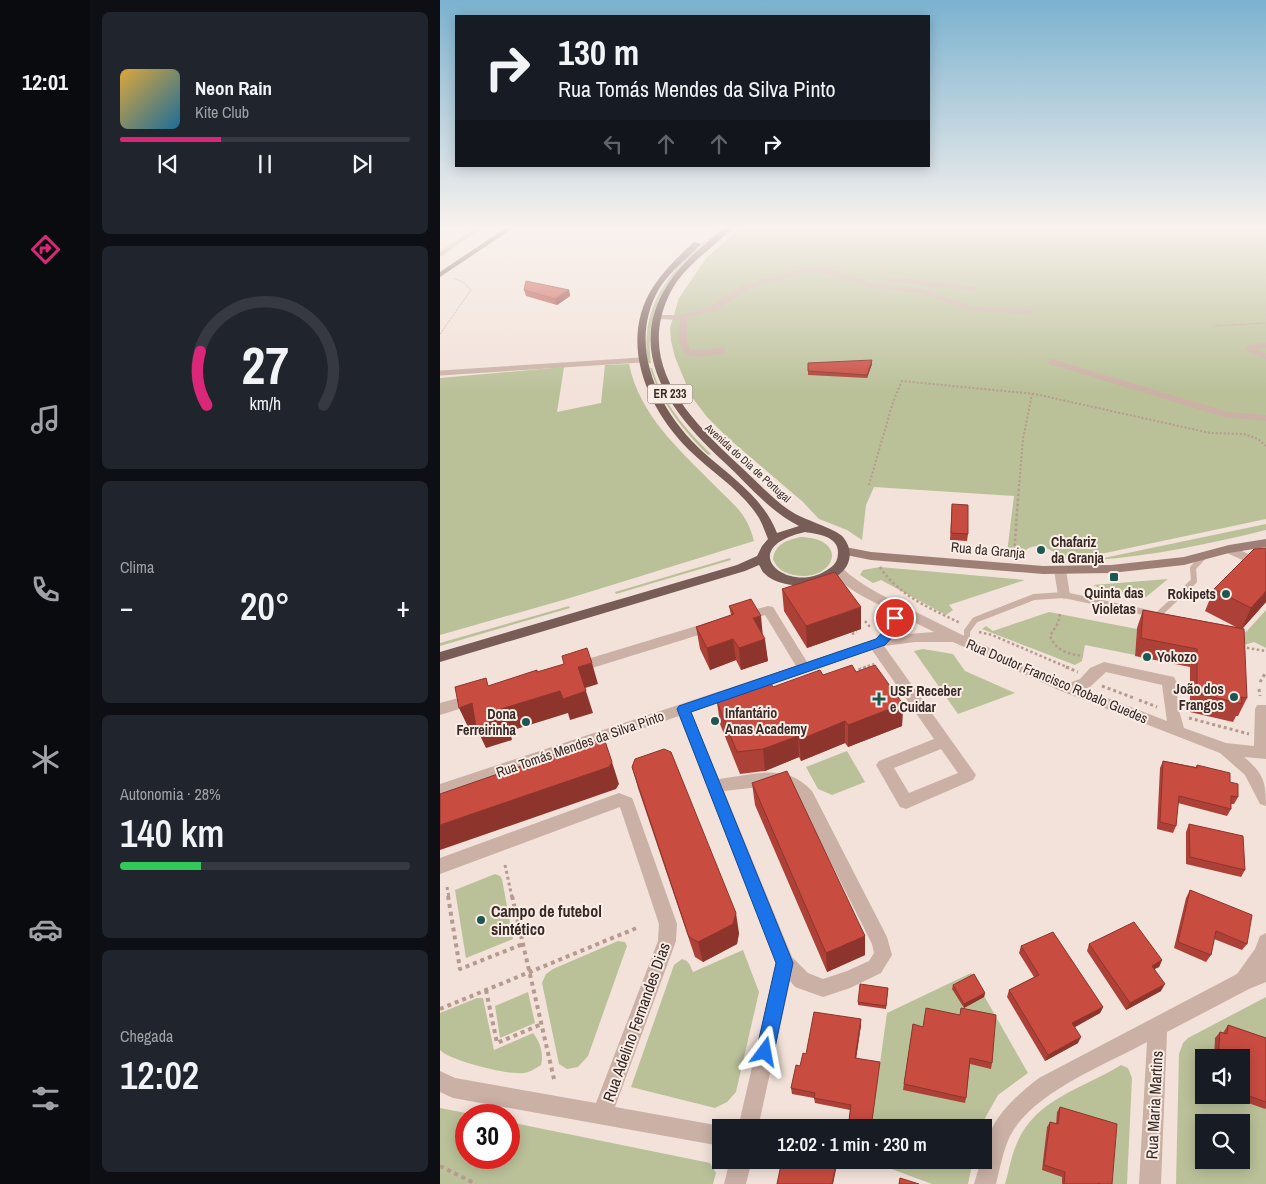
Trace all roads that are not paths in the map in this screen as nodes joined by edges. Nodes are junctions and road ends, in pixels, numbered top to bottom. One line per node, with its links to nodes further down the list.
1 (662, 280): 13 (main road, Avenida do Dia de Portugal / ER 233)
2 (676, 280): 9 (main road, Avenida do Dia de Portugal / ER 233)
3 (766, 280): 8 (street)
4 (855, 280): 7 (street)
5 (909, 280): 6 (street)
6 (974, 289)
7 (1031, 312)
8 (679, 317): 9 (street); 11 (street)
9 (658, 318): 17 (main road, Avenida do Dia de Portugal / ER 233)
10 (1266, 346): 12 (street)
11 (722, 351)
12 (1266, 356)
13 (641, 360): 15 (lane); 18 (main road, Avenida do Dia de Portugal / ER 233)
14 (1052, 362): 16 (street)
15 (440, 373)
16 (1266, 418)
17 (816, 529): 18 (main road); 24 (main road)
18 (774, 538): 25 (main road)
19 (1266, 539): 21 (main road, Rua da Granja)
20 (1266, 543): 21 (main road, Rua da Granja)
21 (1246, 546): 22 (main road, Rua da Granja)
22 (1229, 550): 23 (main road, Rua da Granja); 26 (street)
23 (1204, 556): 27 (main road, Rua da Granja); 30 (lane)
24 (842, 561): 27 (main road, Rua da Granja); 28 (main road); 29 (street, Rua Doutor Francisco Robalo Guedes)
25 (765, 562): 28 (main road); 34 (main road)
26 (1266, 567)
27 (1060, 570): 30 (street)
28 (822, 578): 29 (street)
29 (848, 582): 31 (street, Rua Doutor Francisco Robalo Guedes)
30 (1064, 595): 32 (lane)
31 (897, 608): 32 (street, Rua Doutor Francisco Robalo Guedes); 33 (street)
32 (961, 640): 33 (street, Rua Tomás Mendes da Silva Pinto); 37 (street, Rua Doutor Francisco Robalo Guedes)
33 (878, 643): 35 (street, Rua Tomás Mendes da Silva Pinto); 43 (street)
34 (440, 657)
35 (804, 668): 36 (street); 41 (street, Rua Tomás Mendes da Silva Pinto)
36 (564, 672)
37 (1070, 688): 42 (street, Rua Doutor Francisco Robalo Guedes); 42 (street)
38 (488, 695): 40 (street)
39 (1261, 702): 45 (street)
40 (440, 709)
41 (683, 709): 46 (street); 47 (street, Rua Tomás Mendes da Silva Pinto)
42 (1178, 732): 44 (street, Rua Doutor Francisco Robalo Guedes)
43 (944, 741): 43 (street)
44 (1225, 749): 45 (street); 48 (street, Rua Doutor Francisco Robalo Guedes)
45 (1263, 752)
46 (714, 786): 51 (street); 51 (street)
47 (440, 791)
48 (1266, 800)
49 (440, 866): 56 (street, Rua Adelino Fernandes Dias)
50 (1266, 942): 53 (street)
51 (784, 963): 57 (street)
52 (1266, 973): 53 (street)
53 (1244, 981): 54 (street)
54 (1158, 1026): 61 (street); 62 (street, Rua Maria Martins)
55 (440, 1081): 56 (street, Rua Adelino Fernandes Dias)
56 (602, 1115): 58 (street, Rua Adelino Fernandes Dias)
57 (750, 1119)
58 (712, 1134)
59 (738, 1169): 60 (street)
60 (735, 1184)
61 (985, 1184)
62 (1150, 1184)

